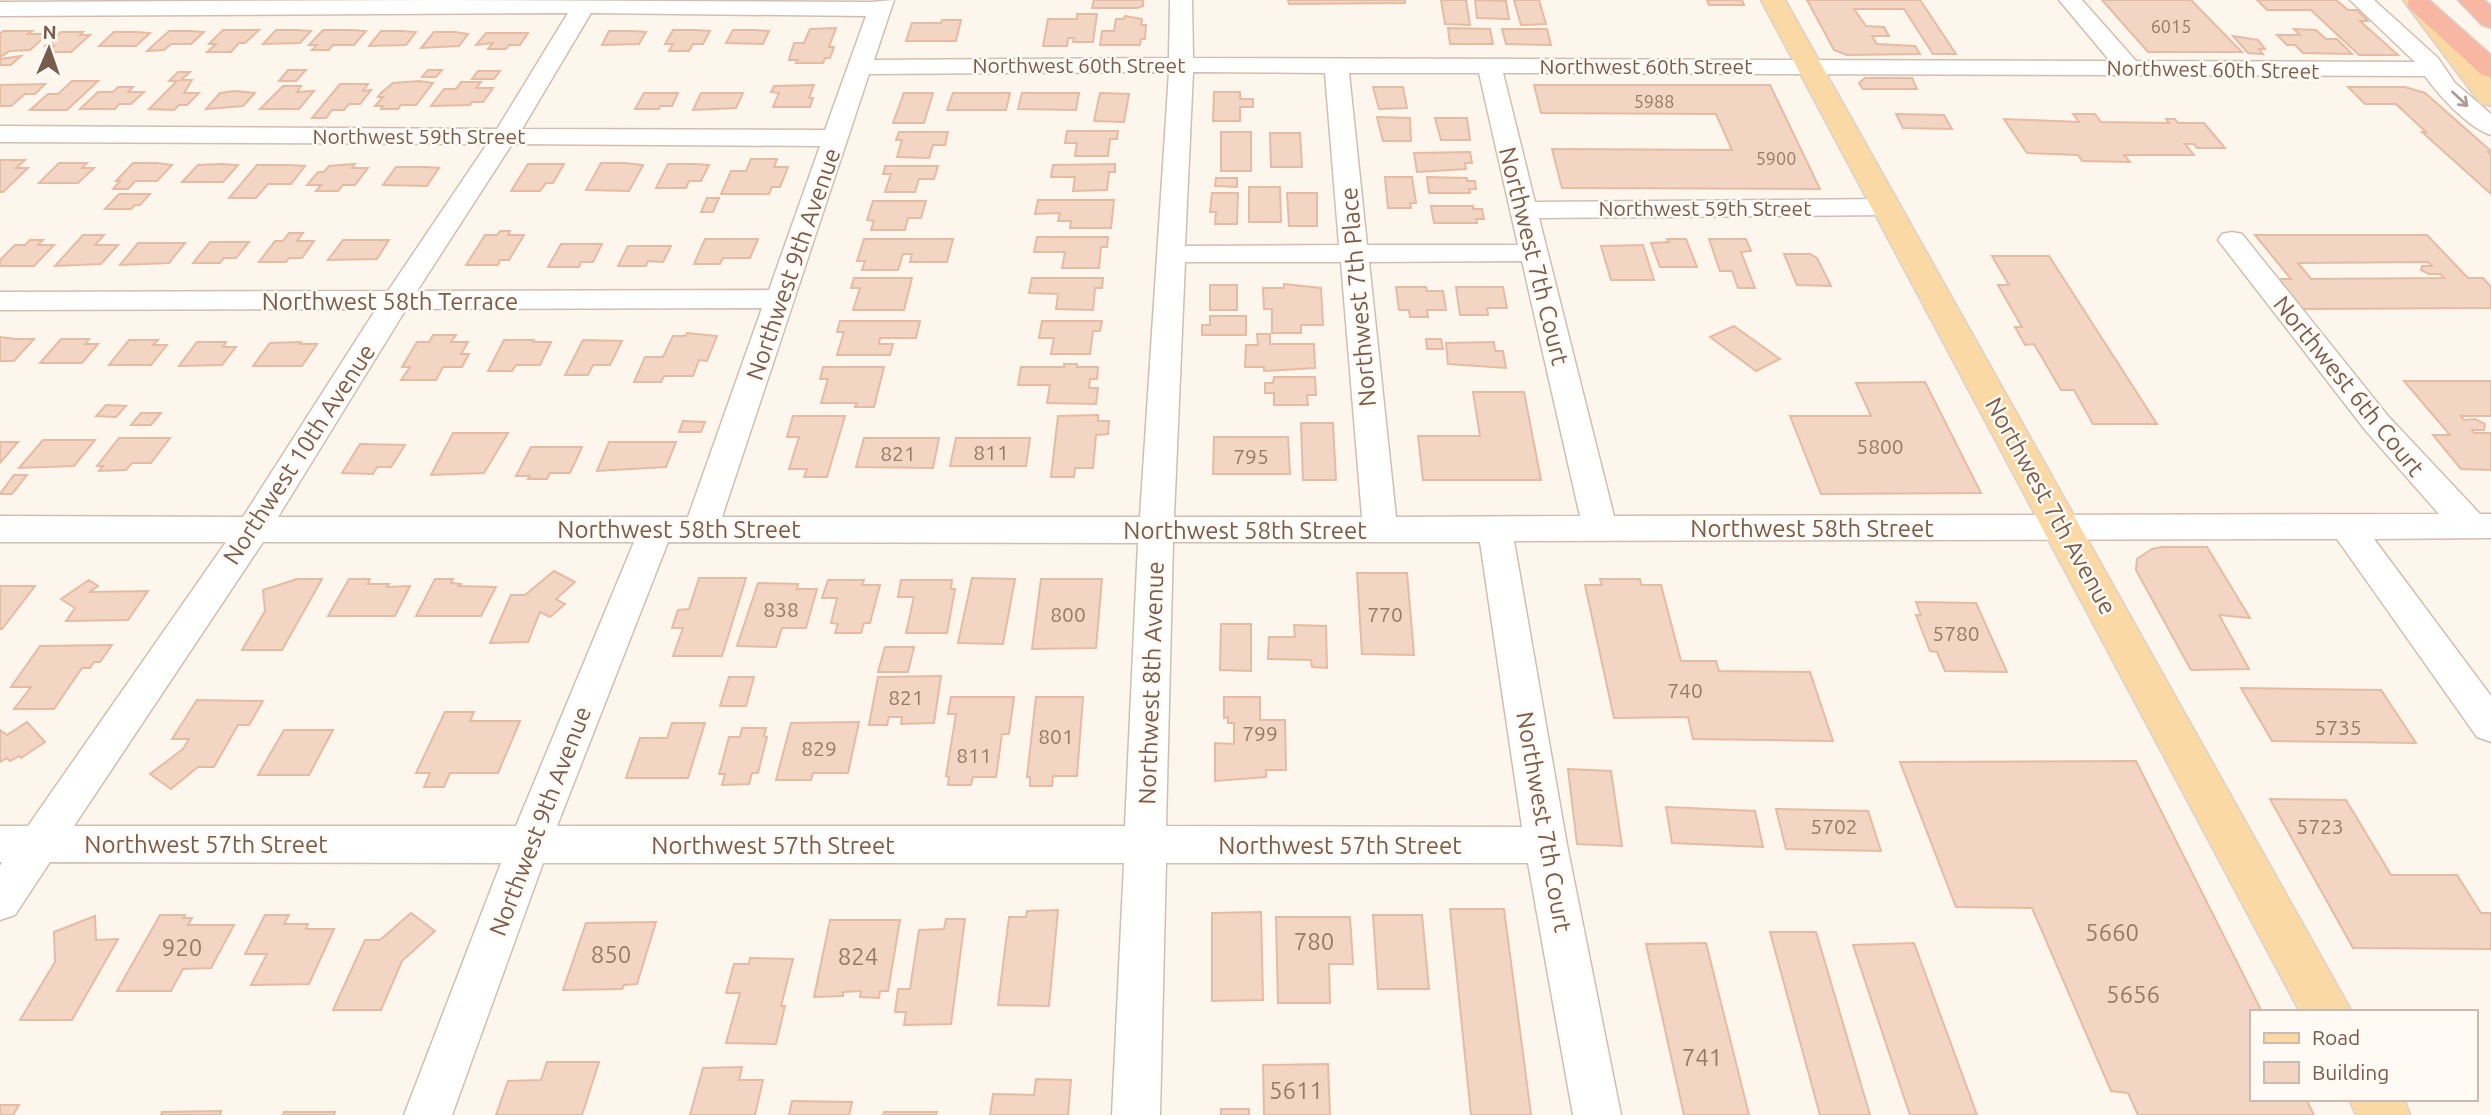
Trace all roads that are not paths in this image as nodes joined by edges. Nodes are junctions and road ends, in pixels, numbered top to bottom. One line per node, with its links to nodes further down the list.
1 (1181, 0): 11 (street, Northwest 8th Avenue)
2 (1773, 0): 15 (main road, Northwest 7th Avenue)
3 (2070, 0): 16 (street)
4 (2361, 0): 17 (street)
5 (2470, 0): 10 (highway)
6 (2417, 2): 18 (highway); 19 (main road)
7 (584, 3): 8 (street); 9 (street); 22 (street, Northwest 10th Avenue)
8 (881, 4): 14 (street, Northwest 9th Avenue)
9 (0, 9)
10 (2491, 20)
11 (1181, 65): 12 (street, Northwest 60th Street); 14 (street, Northwest 60th Street); 28 (street, Northwest 8th Avenue)
12 (1336, 65): 13 (street, Northwest 60th Street); 29 (street, Northwest 7th Place)
13 (1489, 66): 15 (street, Northwest 60th Street); 25 (street, Northwest 7th Court)
14 (860, 67): 23 (street, Northwest 9th Avenue)
15 (1810, 67): 16 (street, Northwest 60th Street); 24 (main road, Northwest 7th Avenue)
16 (2127, 67): 17 (street, Northwest 60th Street)
17 (2431, 69): 20 (street, one-way to 20)
18 (2491, 69)
19 (2491, 98)
20 (2491, 127)
21 (0, 134): 22 (street, Northwest 59th Street)
22 (505, 136): 23 (street, Northwest 59th Street); 32 (street, Northwest 10th Avenue)
23 (837, 138): 30 (street, Northwest 9th Avenue)
24 (1887, 207): 25 (street, Northwest 59th Street); 38 (main road, Northwest 7th Avenue)
25 (1523, 210): 27 (street, Northwest 7th Court)
26 (2232, 240): 33 (street, Northwest 6th Court)
27 (1534, 253): 29 (street); 37 (street, Northwest 7th Court)
28 (1171, 254): 29 (street); 43 (street, Northwest 8th Avenue)
29 (1354, 254): 40 (street, Northwest 7th Place)
30 (780, 299): 32 (street, Northwest 58th Terrace); 36 (street, Northwest 9th Avenue)
31 (0, 301): 32 (street, Northwest 58th Terrace)
32 (396, 301): 35 (street, Northwest 10th Avenue)
33 (2482, 526): 34 (street, Northwest 58th Street)
34 (2347, 527): 38 (street, Northwest 58th Street); 44 (street)
35 (254, 528): 39 (street, Northwest 58th Street); 42 (street, Northwest 58th Street); 45 (street, Northwest 10th Avenue)
36 (701, 528): 42 (street, Northwest 58th Street); 43 (street, Northwest 58th Street)
37 (1600, 528): 38 (street, Northwest 58th Street); 41 (street, Northwest 58th Street)
38 (2063, 528): 50 (main road, Northwest 7th Avenue)
39 (0, 529)
40 (1380, 529): 41 (street, Northwest 58th Street); 43 (street, Northwest 58th Street)
41 (1495, 529): 48 (street, Northwest 7th Court)
42 (656, 530): 46 (street, Northwest 9th Avenue)
43 (1156, 530): 47 (street, Northwest 8th Avenue)
44 (2491, 726)
45 (18, 844): 46 (street, Northwest 57th Street); 49 (street, Northwest 10th Avenue)
46 (529, 845): 47 (street, Northwest 57th Street); 51 (street, Northwest 9th Avenue)
47 (1146, 845): 48 (street, Northwest 57th Street); 52 (street, Northwest 8th Avenue)
48 (1546, 845): 53 (street, Northwest 7th Court)
49 (0, 901)
50 (2326, 1010)
51 (428, 1115)
52 (1136, 1115)
53 (1597, 1115)

